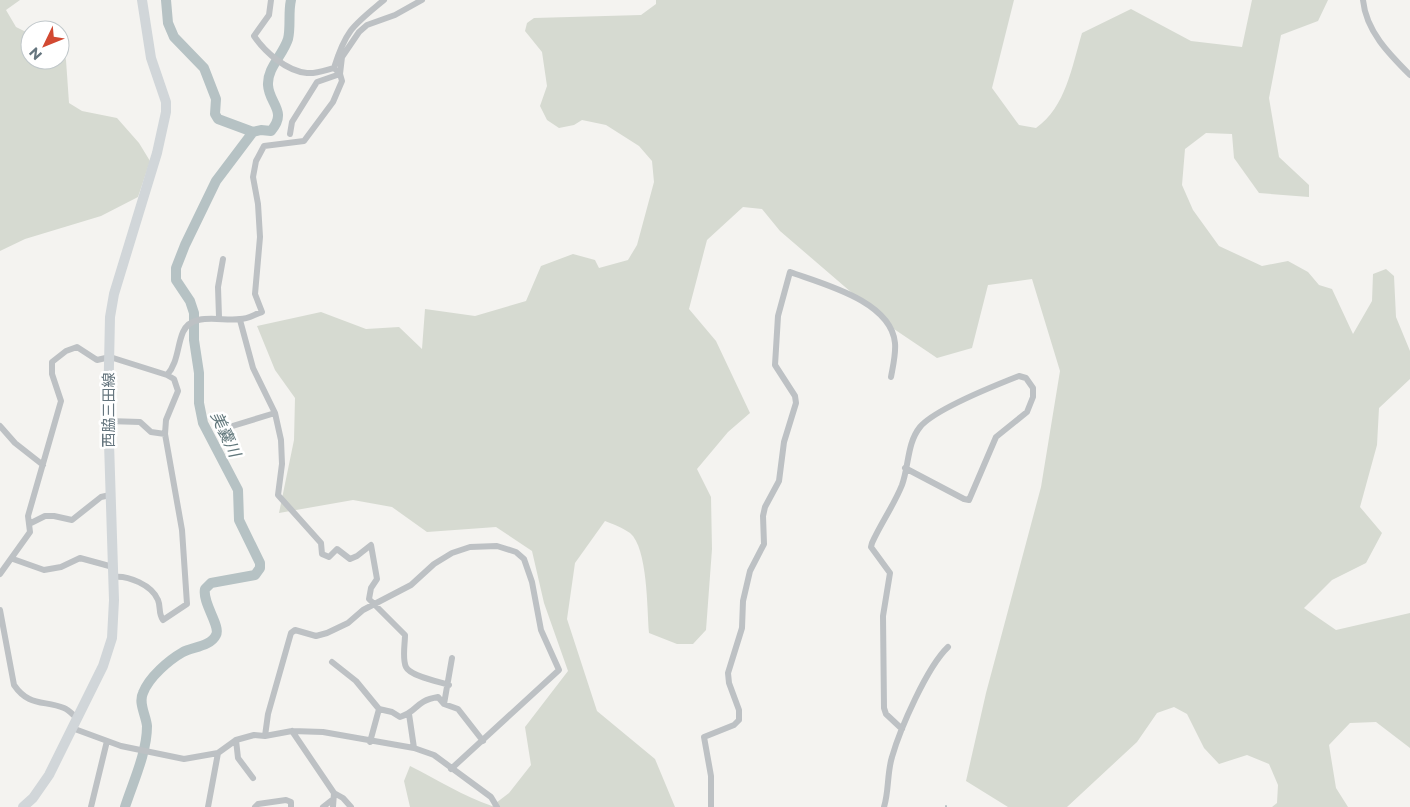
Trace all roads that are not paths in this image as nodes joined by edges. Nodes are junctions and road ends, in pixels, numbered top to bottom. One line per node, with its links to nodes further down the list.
1 (142, 0): 13 (main road, 西脇三田線)
2 (271, 0): 6 (street)
3 (384, 0): 6 (street)
4 (422, 0): 7 (street)
5 (1363, 0): 8 (street)
6 (334, 68): 7 (street)
7 (340, 74): 9 (street); 12 (street)
8 (1410, 75)
9 (290, 134)
10 (223, 259): 11 (street)
11 (219, 317): 12 (street); 14 (street)
12 (240, 320): 16 (street)
13 (110, 358): 14 (street); 17 (main road, 西脇三田線); 21 (street)
14 (168, 375): 20 (street)
15 (891, 377): 59 (street)
16 (274, 413): 19 (street); 28 (street)
17 (108, 421): 20 (street); 23 (main road, 西脇三田線)
18 (0, 426): 21 (street)
19 (226, 428)
20 (165, 434): 26 (street)
21 (43, 465): 24 (street)
22 (905, 468): 22 (street); 39 (street)
23 (110, 495): 24 (street); 26 (main road, 西脇三田線)
24 (29, 524): 25 (street)
25 (13, 558): 26 (street); 27 (street)
26 (113, 572): 37 (main road, 西脇三田線)
27 (0, 574)
28 (373, 604): 33 (street); 41 (street); 44 (street)
29 (0, 610): 37 (street)
30 (948, 647): 39 (street)
31 (452, 658): 33 (street)
32 (332, 662): 35 (street)
33 (449, 685): 34 (street)
34 (444, 704): 36 (street); 44 (street)
35 (380, 709): 36 (street); 45 (street)
36 (409, 714): 46 (street)
37 (77, 718): 38 (main road, 西脇三田線)
38 (72, 728): 43 (street); 51 (main road, 西脇三田線)
39 (902, 729): 60 (street)
40 (292, 731): 41 (street); 45 (street); 50 (street)
41 (265, 736): 42 (street)
42 (236, 740): 47 (street); 49 (street)
43 (107, 741): 47 (street); 52 (street)
44 (483, 741): 48 (street)
45 (370, 742): 46 (street)
46 (414, 748): 48 (street)
47 (218, 753): 53 (street)
48 (451, 769): 58 (street)
49 (253, 778)
50 (333, 800): 56 (street); 57 (street)
51 (23, 807)
52 (91, 807)
53 (208, 807)
54 (255, 807): 55 (street)
55 (291, 807)
56 (323, 807)
57 (350, 807)
58 (497, 807)
59 (711, 807)
60 (884, 807)

